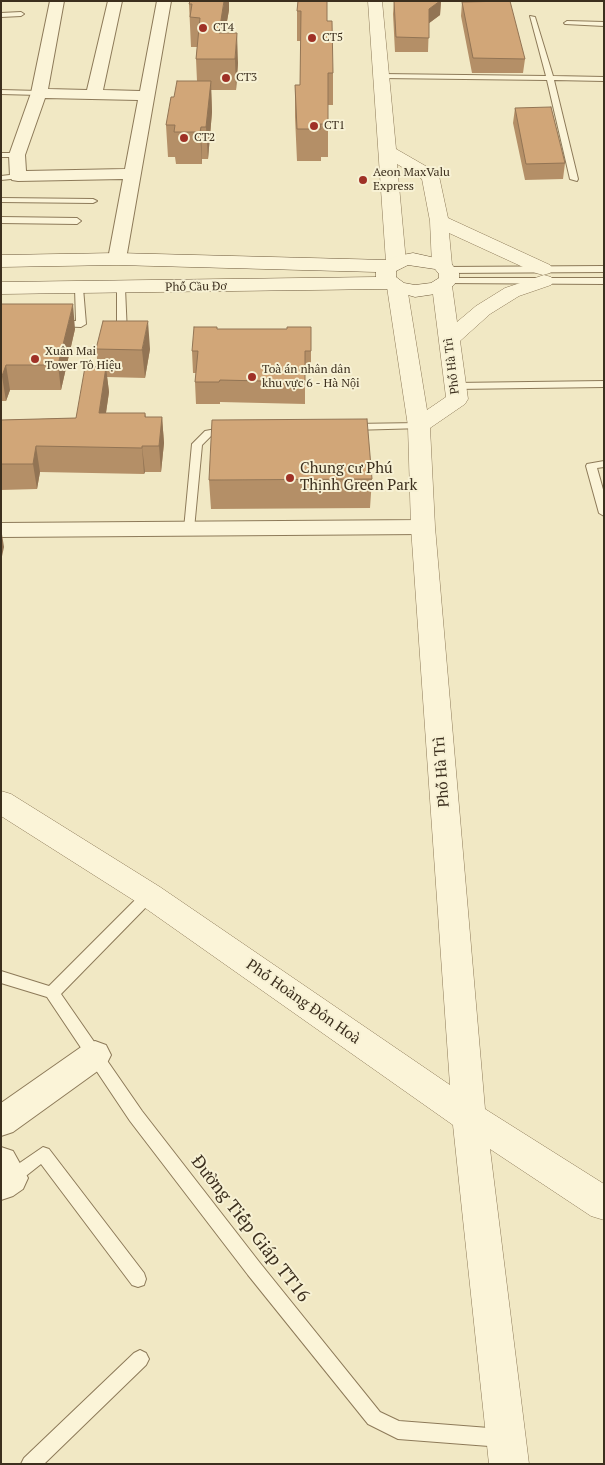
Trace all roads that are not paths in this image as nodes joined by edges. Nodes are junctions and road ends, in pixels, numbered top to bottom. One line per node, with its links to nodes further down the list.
1 (57, 1): 14 (street)
2 (115, 1): 15 (street)
3 (164, 1): 16 (street)
4 (375, 1): 10 (street, Phố Hà Trì)
5 (21, 14): 6 (lane)
6 (1, 15)
7 (532, 17): 11 (lane)
8 (567, 22): 9 (lane)
9 (604, 24)
10 (382, 76): 11 (lane); 17 (street, Phố Hà Trì)
11 (550, 78): 12 (lane); 21 (lane)
12 (604, 79)
13 (1, 92): 14 (lane)
14 (39, 93): 15 (street); 18 (street)
15 (94, 95): 16 (street)
16 (146, 96): 19 (street)
17 (388, 152): 26 (street, Phố Hà Trì); 30 (street, Phố Hà Trì)
18 (9, 155): 20 (street)
19 (132, 174): 20 (street); 27 (street)
20 (10, 177)
21 (574, 179)
22 (1, 200): 23 (lane)
23 (93, 201)
24 (1, 220): 25 (lane)
25 (77, 221)
26 (439, 221): 31 (street); 32 (street, Phố Hà Trì)
27 (117, 259): 28 (street, Phố Cầu Đơ); 30 (street, Phố Cầu Đơ)
28 (1, 261)
29 (604, 269): 31 (lane)
30 (393, 275): 32 (street); 32 (street); 36 (street, Phố Cầu Đơ); 42 (street, Phố Hà Trì)
31 (543, 275): 32 (lane); 33 (lane); 39 (street)
32 (445, 276): 39 (street, Phố Hà Trì)
33 (604, 281)
34 (1, 288): 35 (street, Phố Cầu Đơ)
35 (79, 288): 36 (street, Phố Cầu Đơ); 37 (lane)
36 (121, 288): 38 (lane)
37 (51, 324)
38 (122, 334)
39 (449, 339): 41 (street, Phố Hà Trì)
40 (604, 384): 41 (lane)
41 (455, 386): 42 (street, Phố Hà Trì)
42 (418, 426): 43 (lane); 47 (street, Phố Hà Trì)
43 (339, 427)
44 (240, 428): 48 (lane)
45 (604, 464): 46 (lane)
46 (604, 513)
47 (423, 527): 48 (street); 55 (street, Phố Hà Trì)
48 (189, 529): 49 (street)
49 (1, 530)
50 (1, 802): 51 (street, Phố Hoàng Đôn Hoà)
51 (149, 895): 53 (lane); 55 (street, Phố Hoàng Đôn Hoà)
52 (1, 977): 53 (lane)
53 (52, 993): 54 (lane, Đường Tiếp Giáp TT16)
54 (95, 1055): 56 (street); 61 (lane, Đường Tiếp Giáp TT16)
55 (469, 1118): 58 (street, Phố Hoàng Đôn Hoà); 61 (street, Phố Hà Trì)
56 (1, 1122)
57 (4, 1175): 59 (lane)
58 (604, 1204)
59 (138, 1279)
60 (140, 1359): 62 (lane)
61 (508, 1451)
62 (30, 1464)

